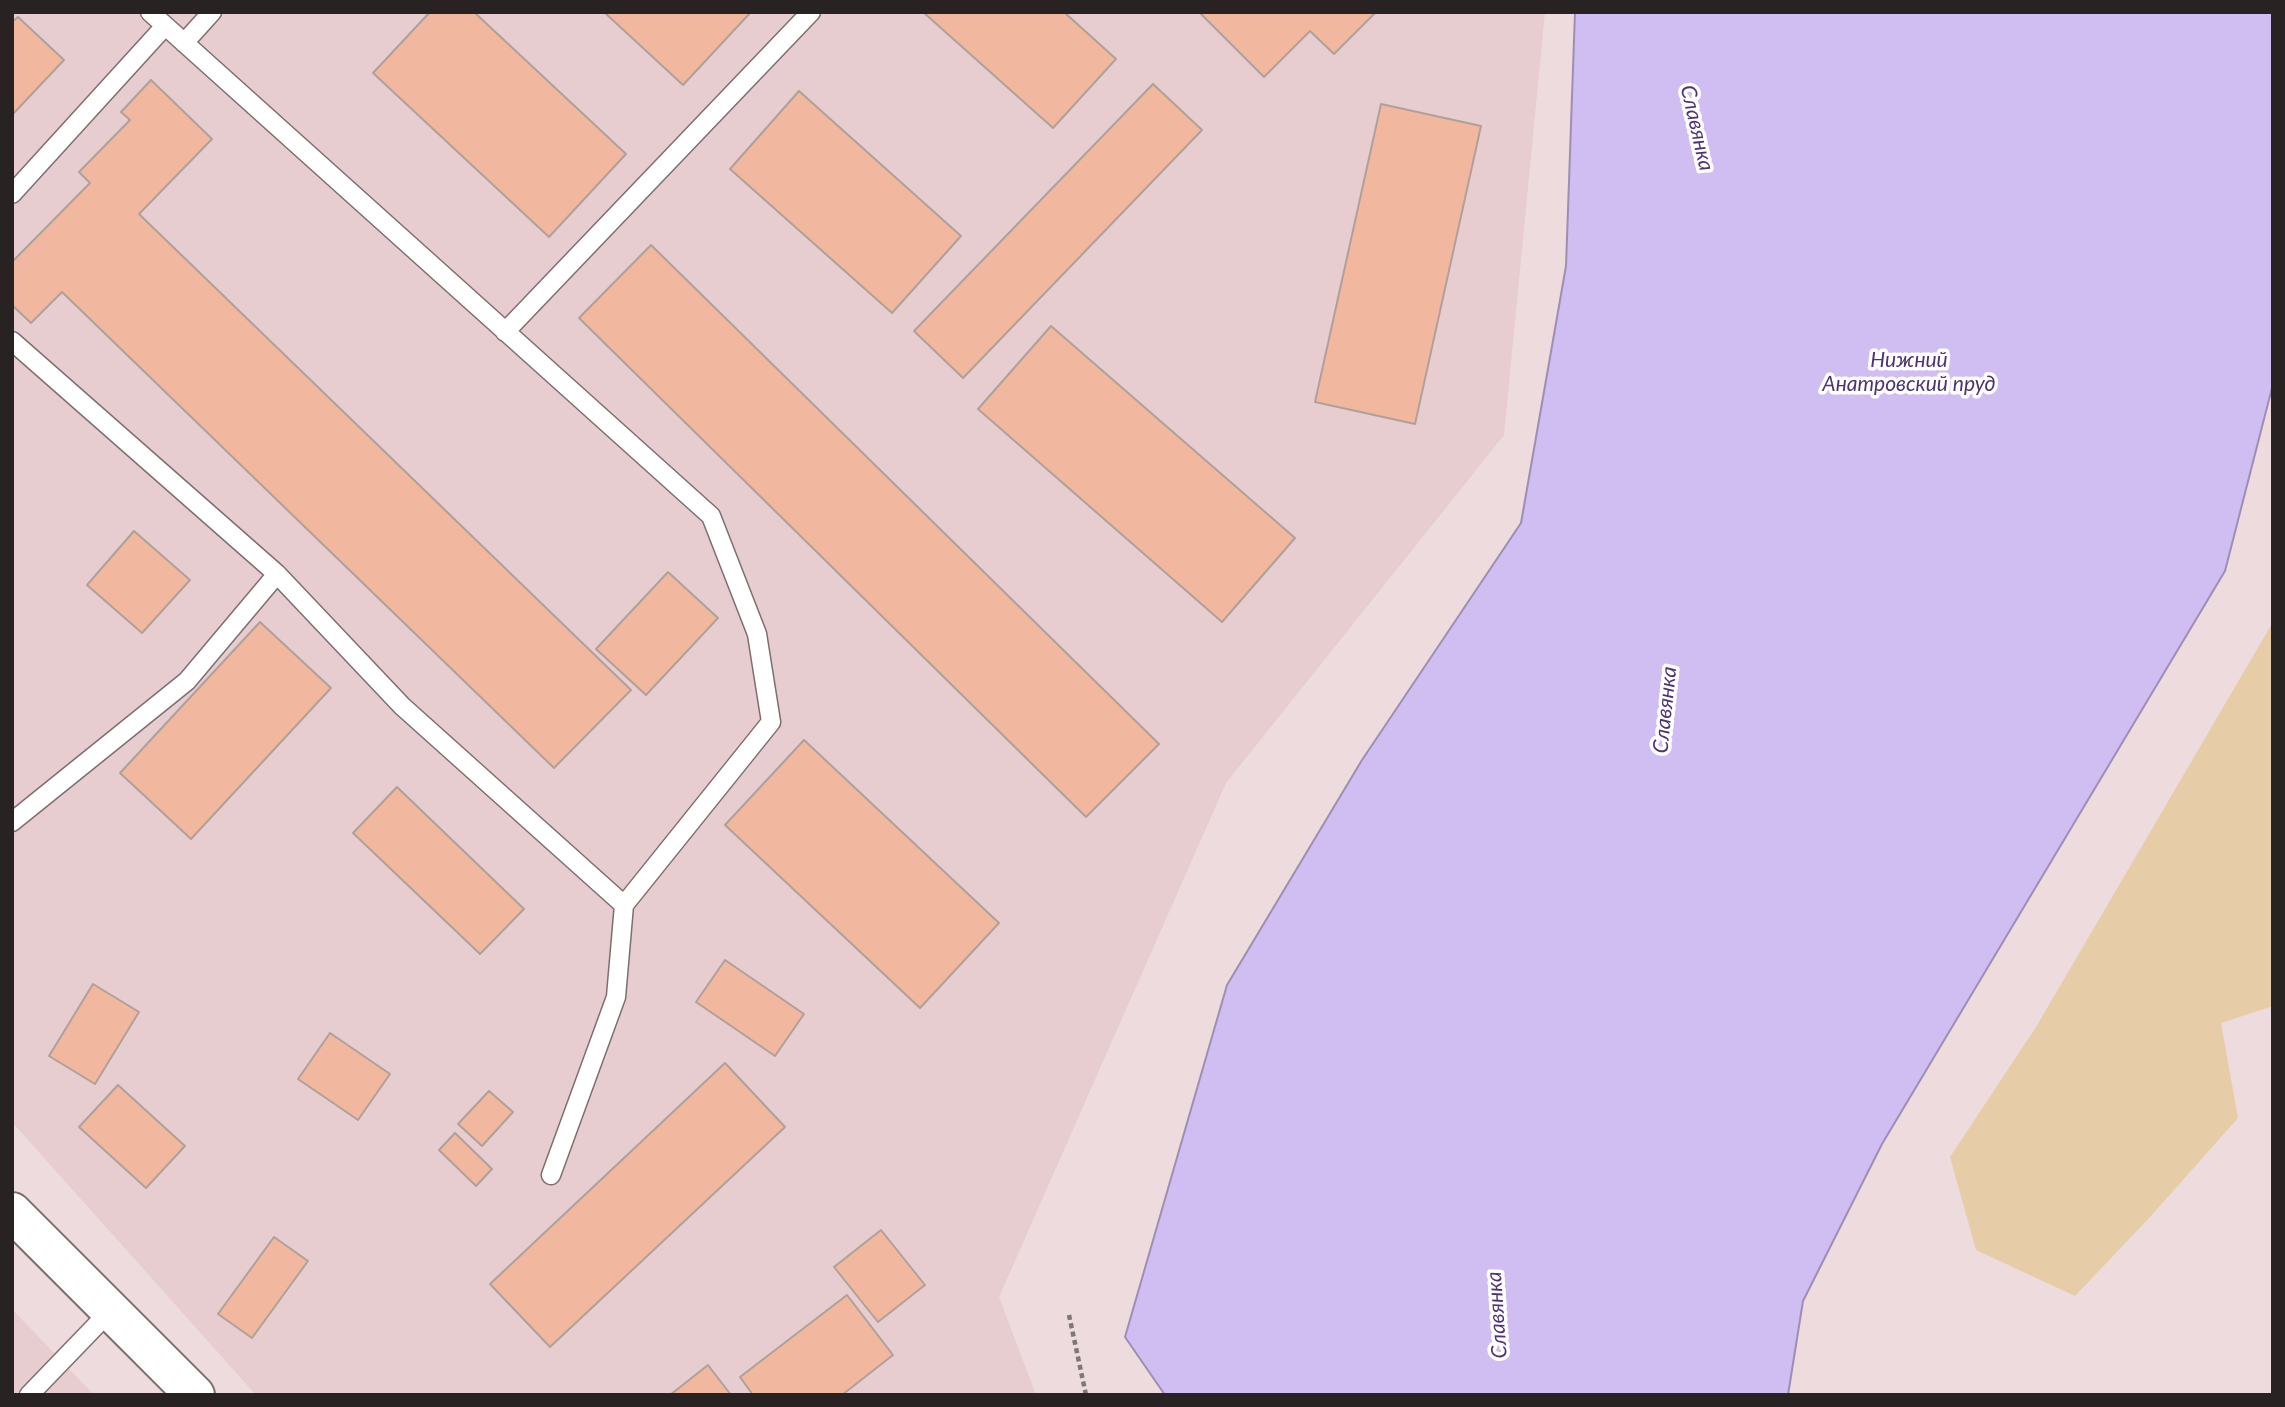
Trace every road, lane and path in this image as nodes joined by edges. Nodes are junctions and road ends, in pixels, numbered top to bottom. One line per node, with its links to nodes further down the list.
1 (149, 12): 4 (lane)
2 (212, 12): 5 (lane)
3 (811, 12): 7 (lane)
4 (165, 26): 5 (lane); 6 (lane)
5 (184, 43): 7 (lane)
6 (12, 194)
7 (505, 332): 11 (lane)
8 (12, 341): 9 (lane)
9 (277, 574): 10 (lane); 11 (lane)
10 (12, 822)
11 (624, 905): 12 (lane)
12 (551, 1175)
13 (12, 1212): 14 (street)
14 (111, 1310): 16 (lane); 17 (street)
15 (1069, 1315): 18 (path)
16 (29, 1395)
17 (195, 1395)
18 (1086, 1395)

